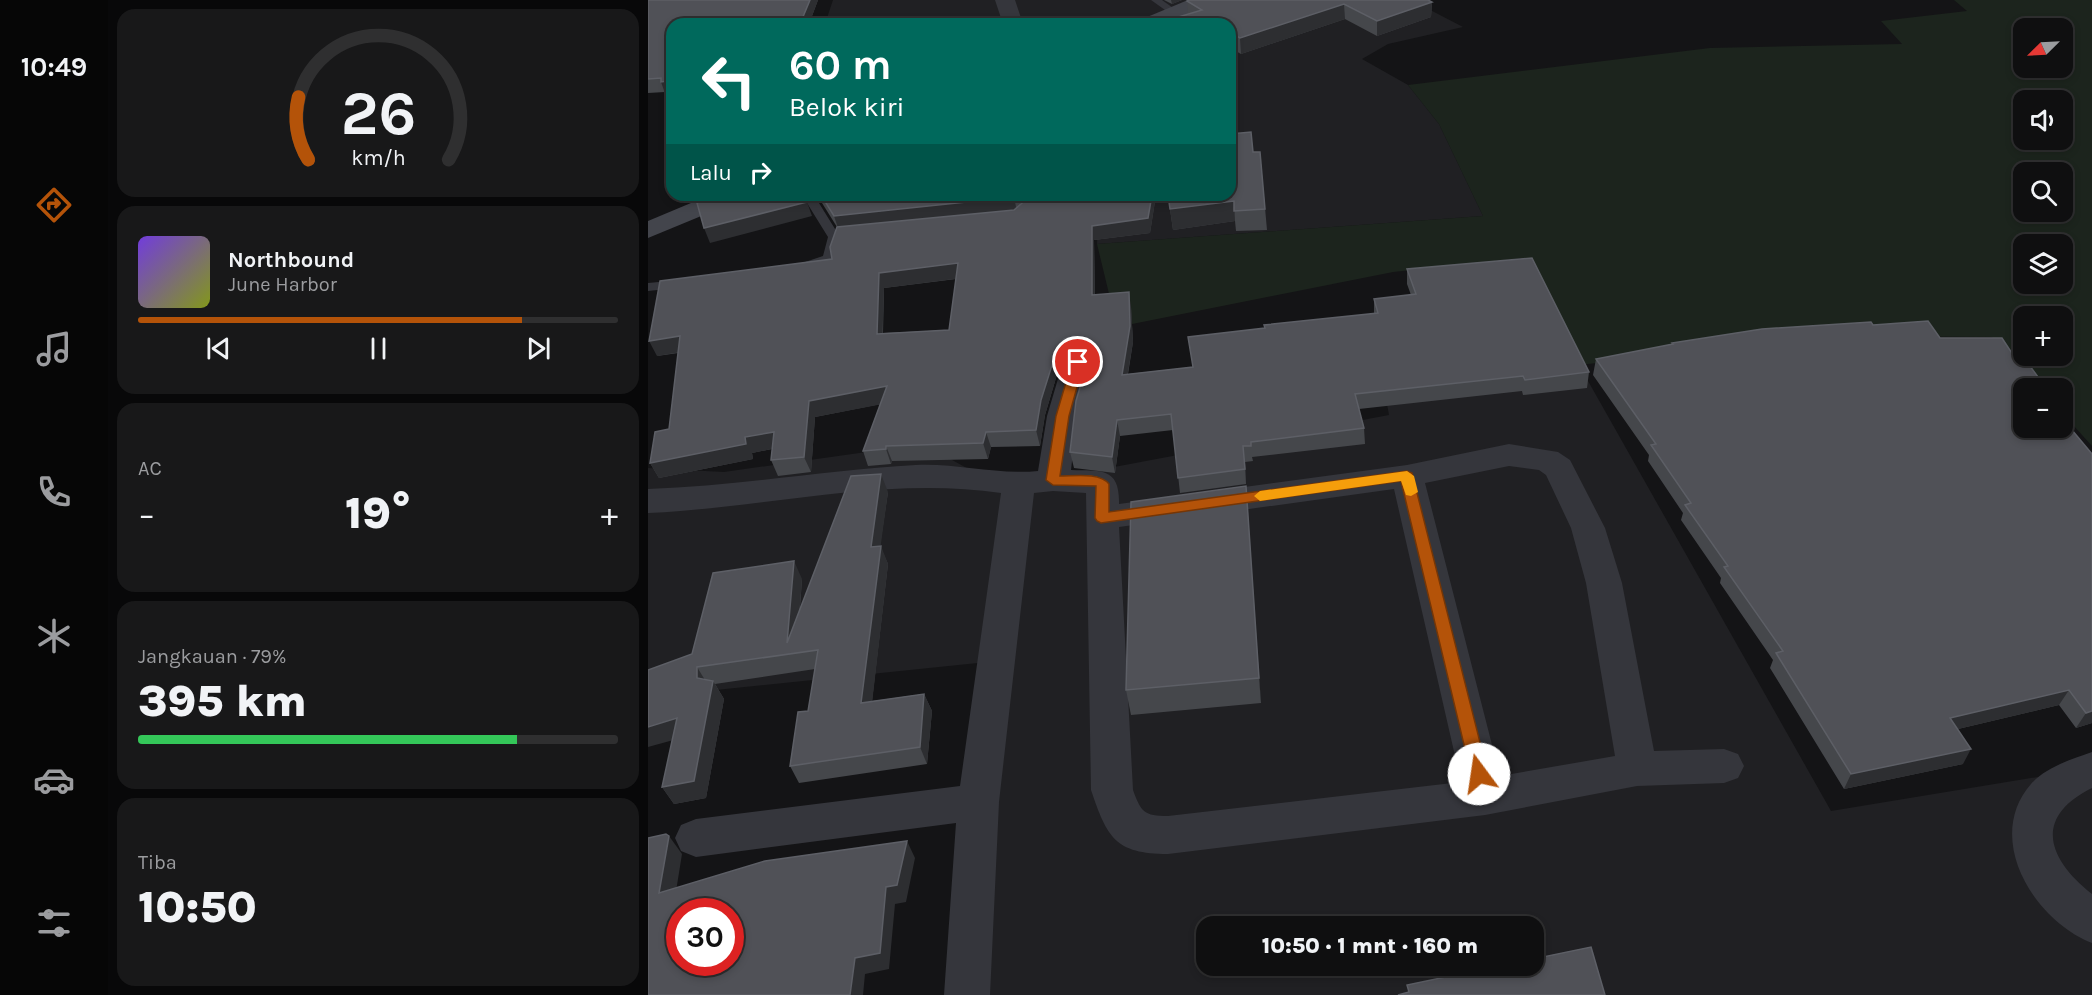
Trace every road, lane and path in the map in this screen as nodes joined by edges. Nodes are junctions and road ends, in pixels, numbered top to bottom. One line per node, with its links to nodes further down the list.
1 (1005, 0): 5 (street)
2 (1156, 0): 4 (lane)
3 (1205, 0): 4 (main road)
4 (1175, 13): 6 (main road)
5 (1011, 18)
6 (1163, 18)
7 (717, 201): 9 (main road)
8 (813, 201): 10 (lane)
9 (648, 230)
10 (788, 272)
11 (691, 283): 12 (lane)
12 (648, 287)
13 (1078, 362): 15 (street)
14 (1407, 476): 17 (street); 19 (street); 21 (street)
15 (1036, 482): 16 (street); 17 (street); 22 (street)
16 (648, 501)
17 (1101, 518): 21 (street)
18 (1724, 766): 19 (street)
19 (1637, 769): 21 (street)
20 (2092, 769): 24 (street)
21 (1485, 797)
22 (978, 802): 23 (street); 25 (street)
23 (696, 838)
24 (2092, 922)
25 (967, 995)

